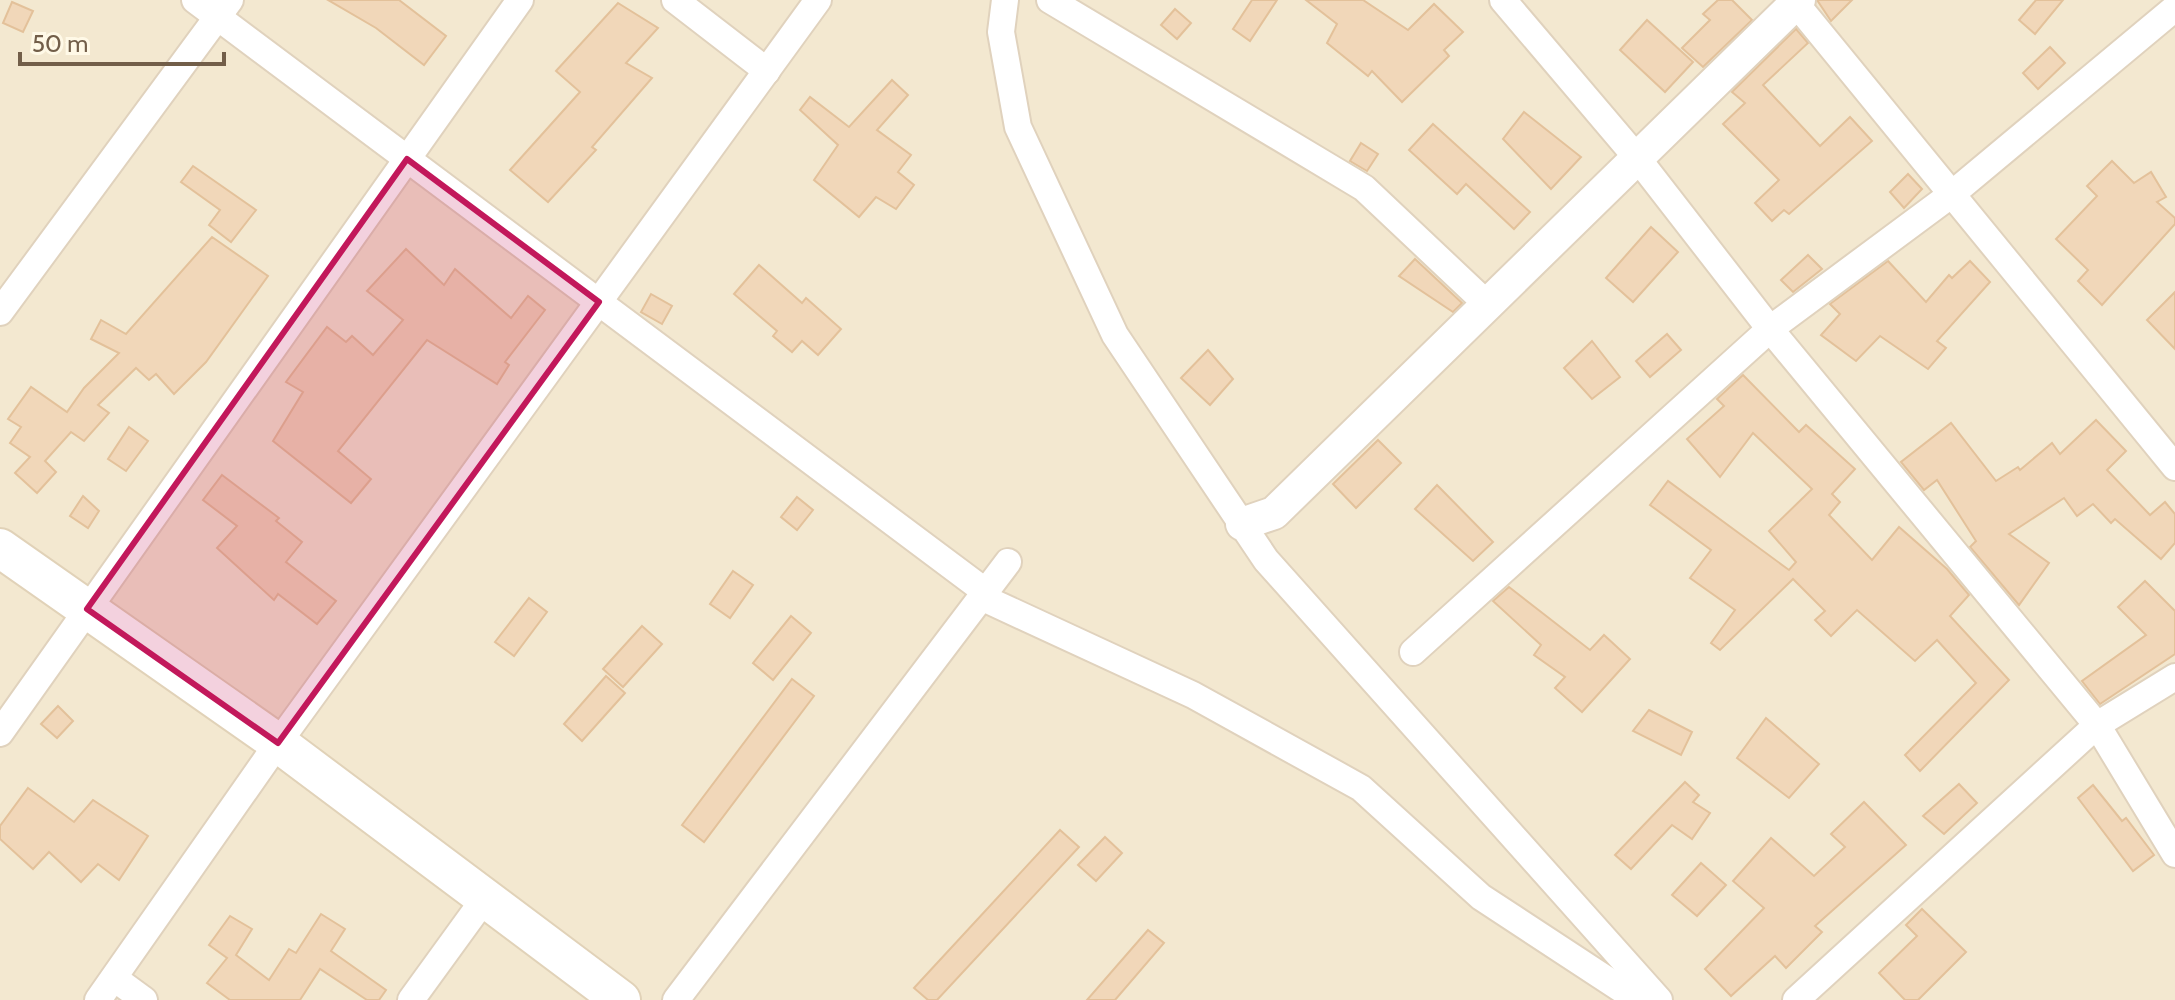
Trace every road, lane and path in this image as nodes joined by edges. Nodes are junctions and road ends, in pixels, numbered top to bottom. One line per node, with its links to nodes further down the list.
1 (195, 0): 9 (street)
2 (520, 0): 12 (street)
3 (675, 0): 11 (street)
4 (818, 0): 11 (street)
5 (1005, 0): 20 (street)
6 (1050, 0): 16 (street)
7 (1503, 0): 13 (street)
8 (1796, 1): 13 (street); 14 (street)
9 (224, 8): 12 (street); 17 (street)
10 (2175, 8): 14 (street)
11 (767, 71): 15 (street)
12 (407, 159): 15 (street); 24 (street)
13 (1638, 159): 16 (street); 18 (street)
14 (1952, 194): 18 (street); 19 (street)
15 (599, 302): 23 (street); 29 (street)
16 (1488, 305): 20 (street)
17 (0, 312)
18 (1770, 329): 25 (street); 27 (street)
19 (2175, 467)
20 (1242, 524): 39 (street)
21 (0, 548): 24 (main road)
22 (1008, 562): 23 (street)
23 (983, 594): 37 (street); 38 (street)
24 (87, 609): 28 (street); 29 (main road)
25 (1413, 652)
26 (2175, 677): 27 (street)
27 (2097, 725): 30 (street); 40 (street)
28 (0, 733)
29 (278, 743): 31 (main road); 32 (street)
30 (2175, 854)
31 (485, 898): 35 (street); 36 (main road)
32 (114, 978): 33 (street); 34 (street)
33 (98, 1000)
34 (144, 1000)
35 (411, 1000)
36 (621, 1000)
37 (676, 1000)
38 (1638, 1000)
39 (1659, 1000)
40 (1796, 1000)

